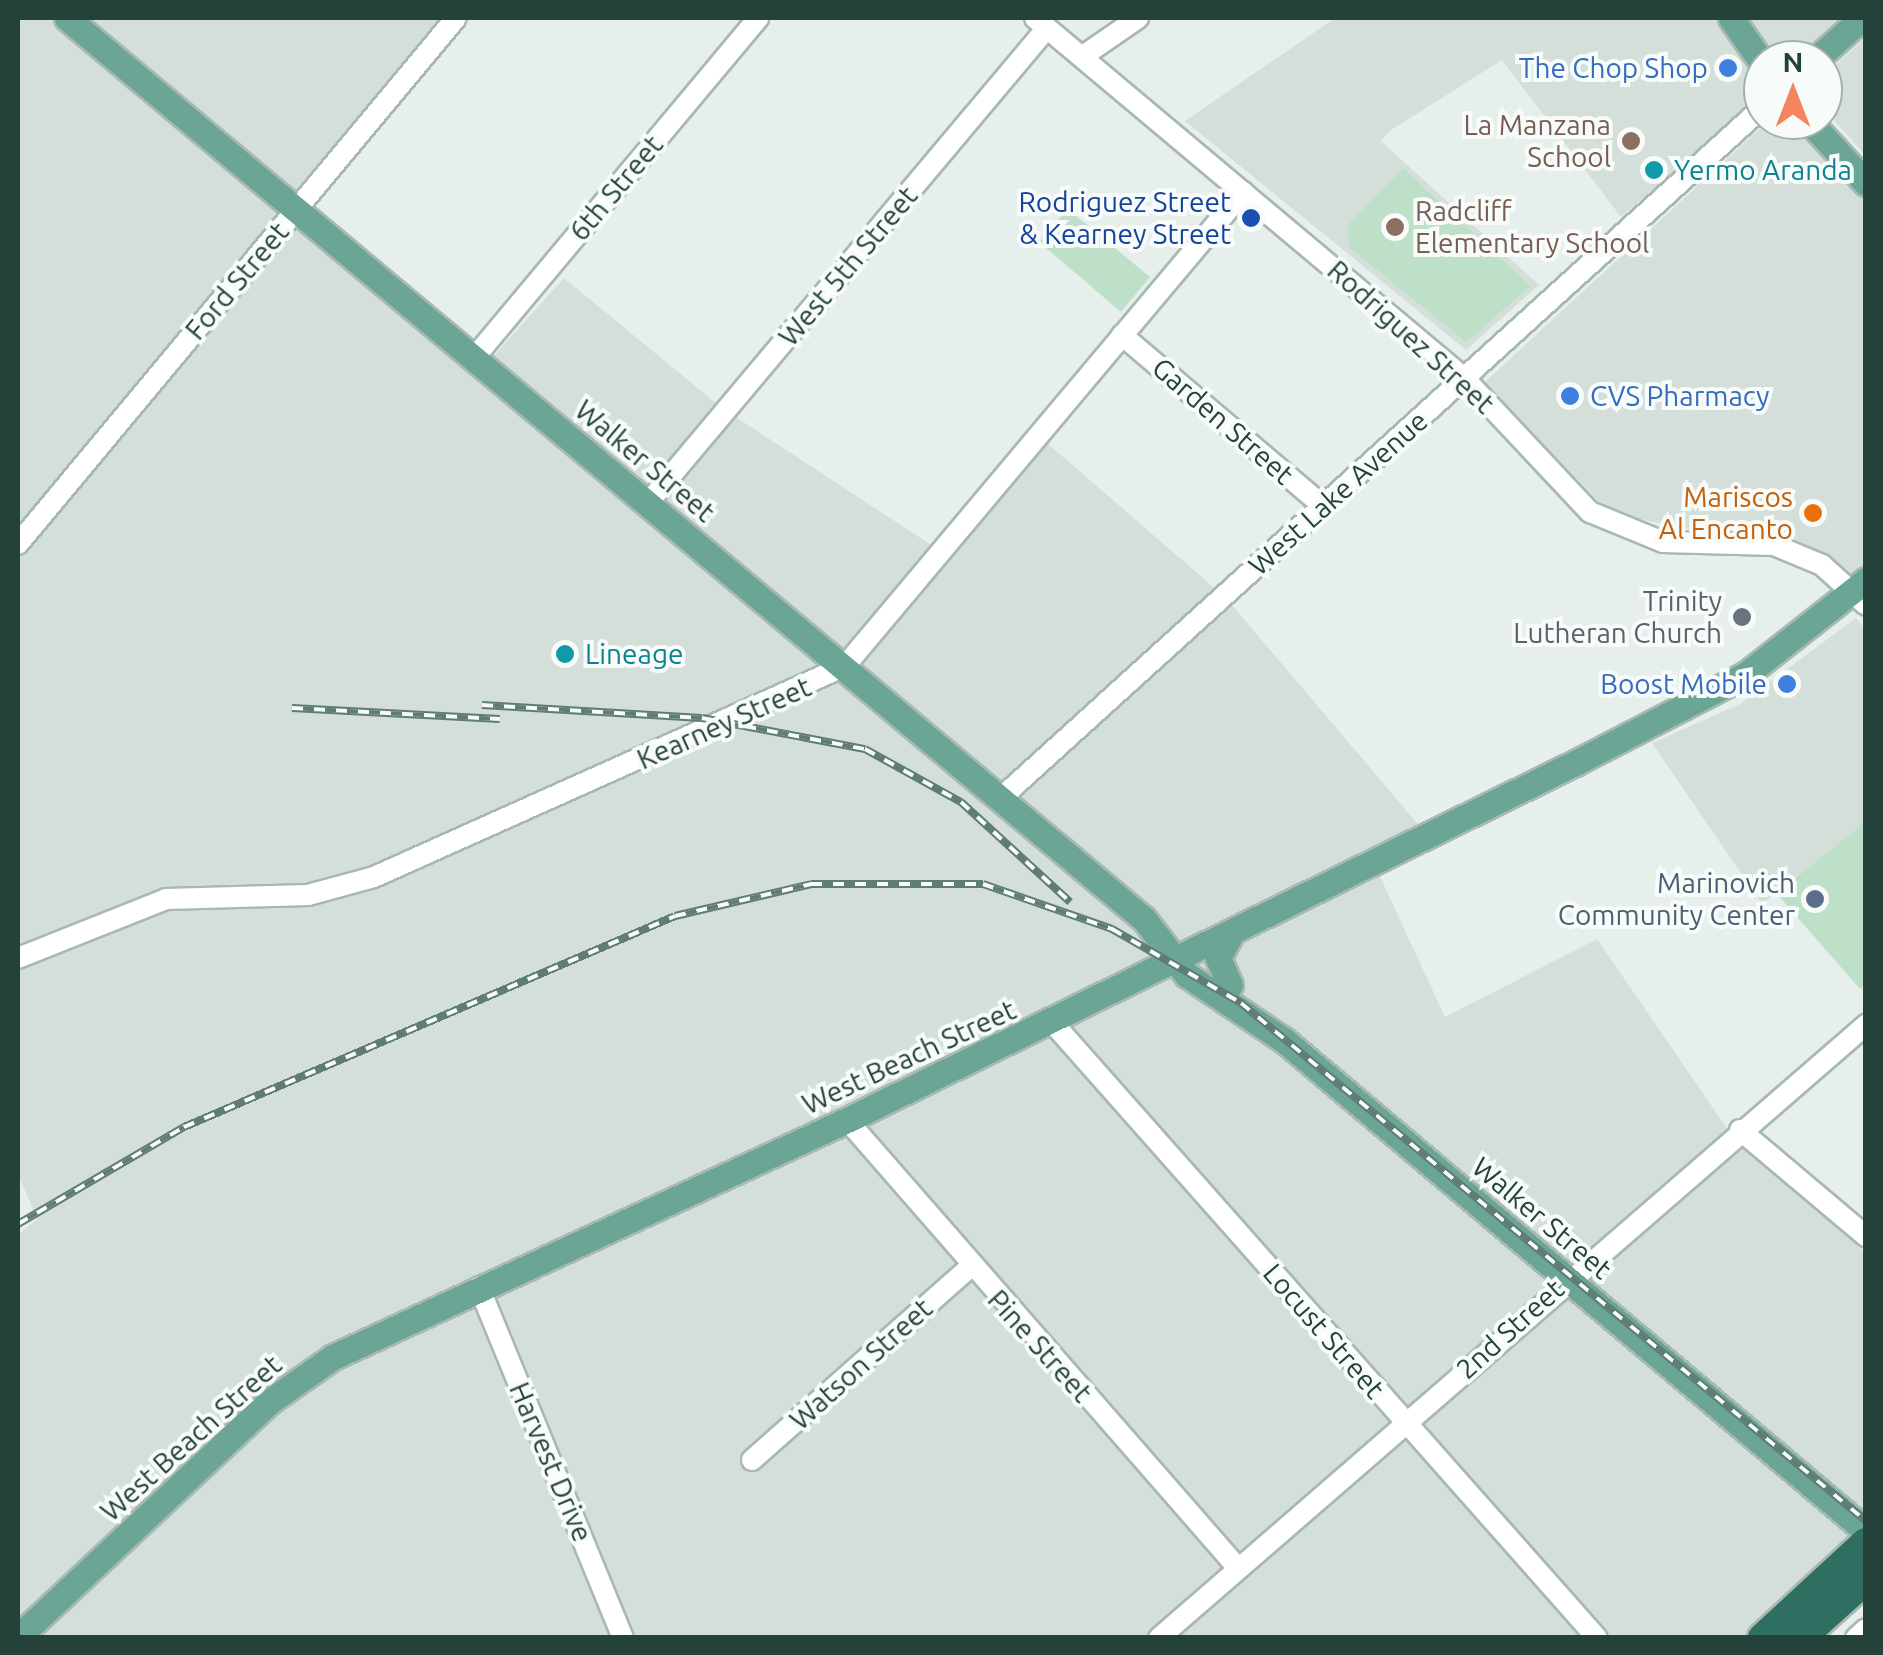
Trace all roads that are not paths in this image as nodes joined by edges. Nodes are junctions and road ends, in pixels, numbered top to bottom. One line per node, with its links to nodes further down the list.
1 (67, 18): 15 (main road, Walker Street)
2 (456, 18): 15 (street, Ford Street)
3 (758, 18): 17 (street, 6th Street)
4 (1138, 18): 10 (street)
5 (1731, 18): 8 (main road)
6 (1862, 18): 9 (main road)
7 (1041, 22): 10 (street, Rodriguez Street); 19 (street, West 5th Street)
8 (1746, 40)
9 (1837, 40)
10 (1083, 56): 14 (street, Rodriguez Street)
11 (1743, 125): 18 (street, West Lake Avenue)
12 (1826, 140): 13 (main road)
13 (1866, 184)
14 (1243, 192): 16 (street, Kearney Street); 18 (street, Rodriguez Street)
15 (296, 210): 17 (main road, Walker Street); 21 (street, Ford Street)
16 (1122, 335): 20 (street, Garden Street); 23 (street, Kearney Street)
17 (474, 358): 19 (main road, Walker Street)
18 (1464, 378): 20 (street, West Lake Avenue); 22 (street, Rodriguez Street)
19 (648, 503): 23 (main road, Walker Street)
20 (1324, 507): 24 (street, West Lake Avenue)
21 (18, 544)
22 (1861, 592): 25 (main road, West Beach Street)
23 (845, 666): 24 (main road, Walker Street); 26 (street, Kearney Street)
24 (1001, 798): 27 (main road, Walker Street)
25 (1232, 931): 27 (main road, West Beach Street); 28 (main road)
26 (18, 958)
27 (1174, 960): 28 (main road, Walker Street); 29 (main road, West Beach Street); 35 (main road, Walker Street)
28 (1230, 984): 35 (main road, Walker Street)
29 (1052, 1022): 31 (main road, West Beach Street); 37 (street, Locust Street)
30 (1866, 1025): 32 (street, 2nd Street)
31 (847, 1120): 34 (street, Pine Street); 36 (main road, West Beach Street)
32 (1740, 1130): 33 (street); 35 (street, 2nd Street)
33 (1866, 1236)
34 (969, 1268): 38 (street, Watson Street); 42 (street, Pine Street)
35 (1571, 1274): 37 (street, 2nd Street); 39 (main road, Walker Street); 40 (main road, Walker Street)
36 (479, 1287): 45 (main road, West Beach Street); 46 (street, Harvest Drive)
37 (1404, 1423): 42 (street, 2nd Street); 48 (street, Locust Street)
38 (752, 1460)
39 (1866, 1511)
40 (1866, 1531)
41 (1866, 1543): 49 (highway)
42 (1238, 1568): 47 (street, 2nd Street)
43 (1866, 1579): 50 (highway)
44 (1866, 1629): 51 (street)
45 (18, 1637)
46 (624, 1638)
47 (1159, 1638)
48 (1598, 1638)
49 (1764, 1638)
50 (1800, 1638)
51 (1856, 1638)

